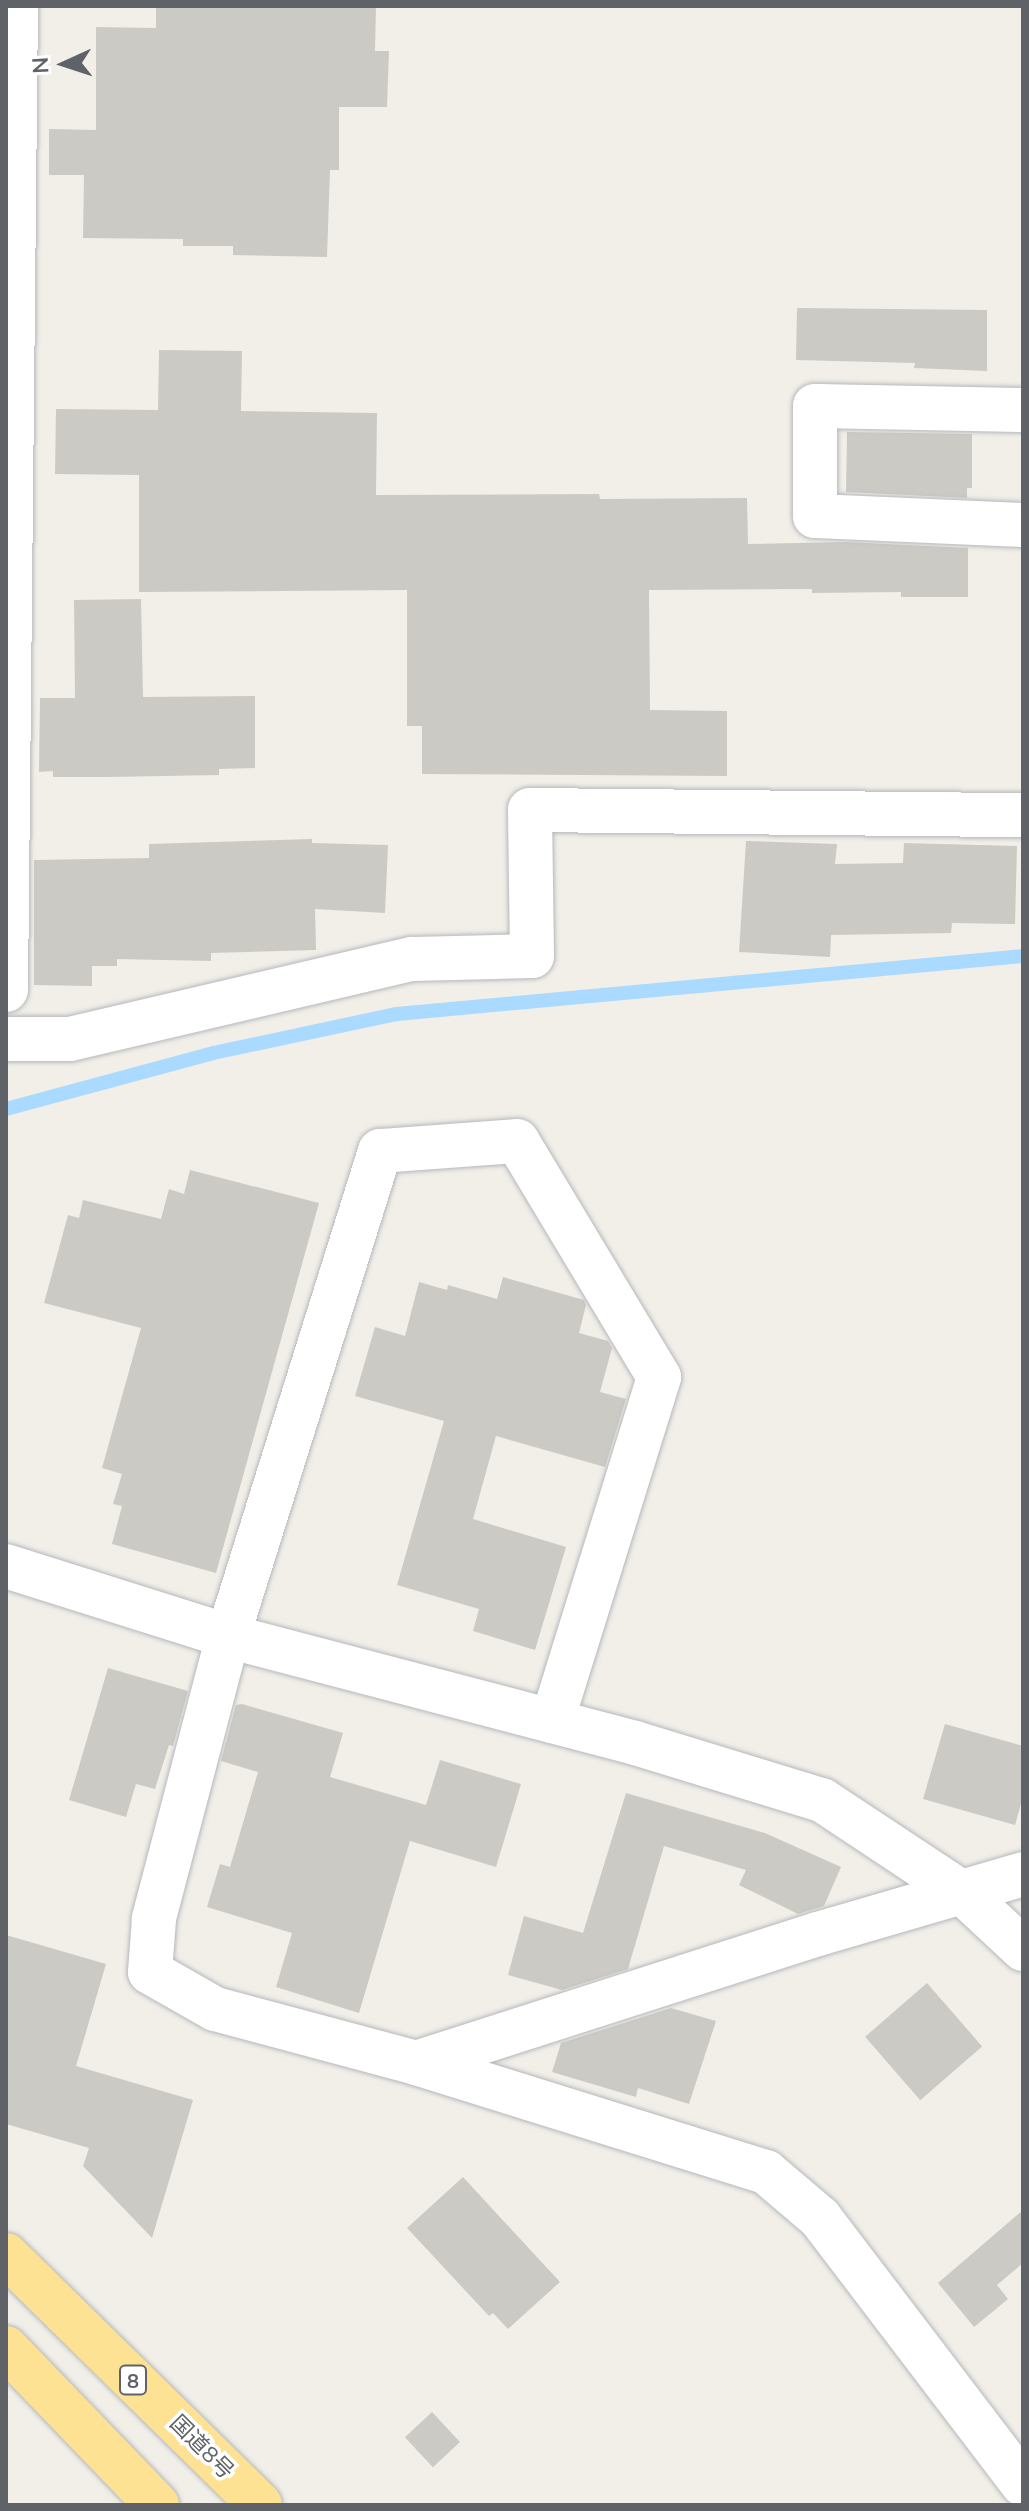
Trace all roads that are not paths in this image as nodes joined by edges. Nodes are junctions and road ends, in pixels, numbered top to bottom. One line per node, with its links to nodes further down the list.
1 (16, 6): 2 (street)
2 (10, 275): 6 (street)
3 (1023, 410): 4 (street)
4 (1023, 525)
5 (1023, 815): 8 (street)
6 (6, 953): 7 (street)
7 (6, 990)
8 (6, 1039)
9 (6, 1566): 10 (street)
10 (228, 1636): 11 (street); 11 (street); 15 (street)
11 (552, 1721): 13 (street)
12 (1023, 1874): 13 (street)
13 (964, 1894): 14 (street); 15 (street)
14 (1023, 1949)
15 (416, 2063): 18 (street)
16 (6, 2255): 20 (highway, 国道8号 / 8)
17 (6, 2348): 19 (highway)
18 (1023, 2484)
19 (157, 2505)
20 (260, 2505)

